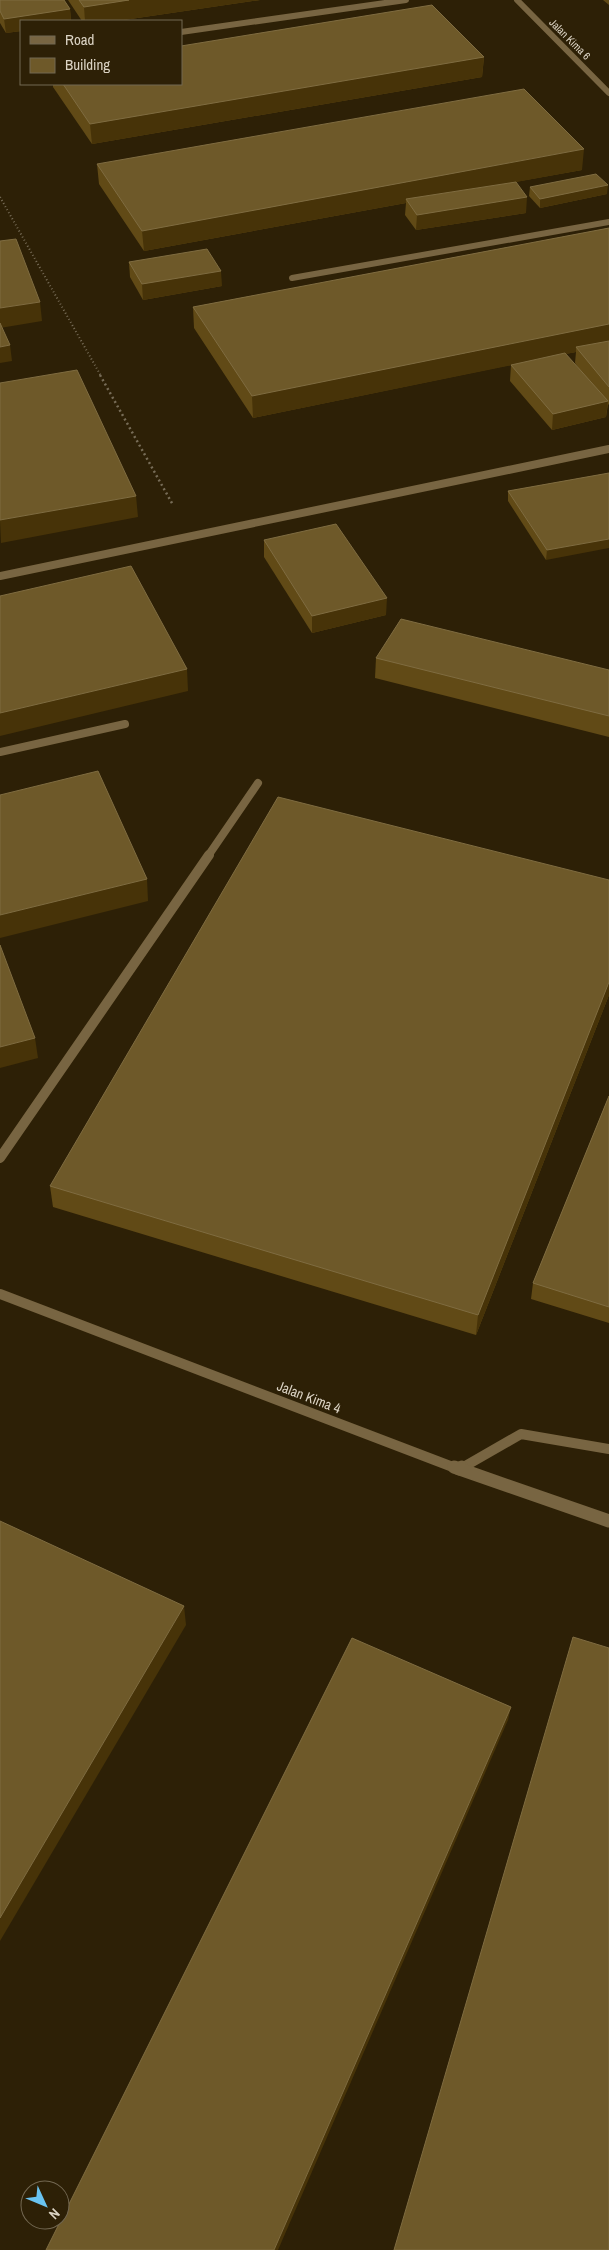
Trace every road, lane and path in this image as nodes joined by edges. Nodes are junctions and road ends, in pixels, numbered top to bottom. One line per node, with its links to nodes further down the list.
1 (406, 0): 3 (street)
2 (517, 0): 4 (street, Jalan Kima 6)
3 (182, 32)
4 (609, 93)
5 (0, 197): 9 (path)
6 (609, 222): 7 (street)
7 (292, 278)
8 (609, 449): 9 (street)
9 (190, 536): 10 (street)
10 (0, 576)
11 (125, 724): 12 (street)
12 (0, 752)
13 (258, 783): 14 (street)
14 (0, 1158)
15 (0, 1294): 17 (street, Jalan Kima 4)
16 (609, 1449): 17 (street)
17 (459, 1469): 18 (street, Jalan Kima 4)
18 (609, 1521)

